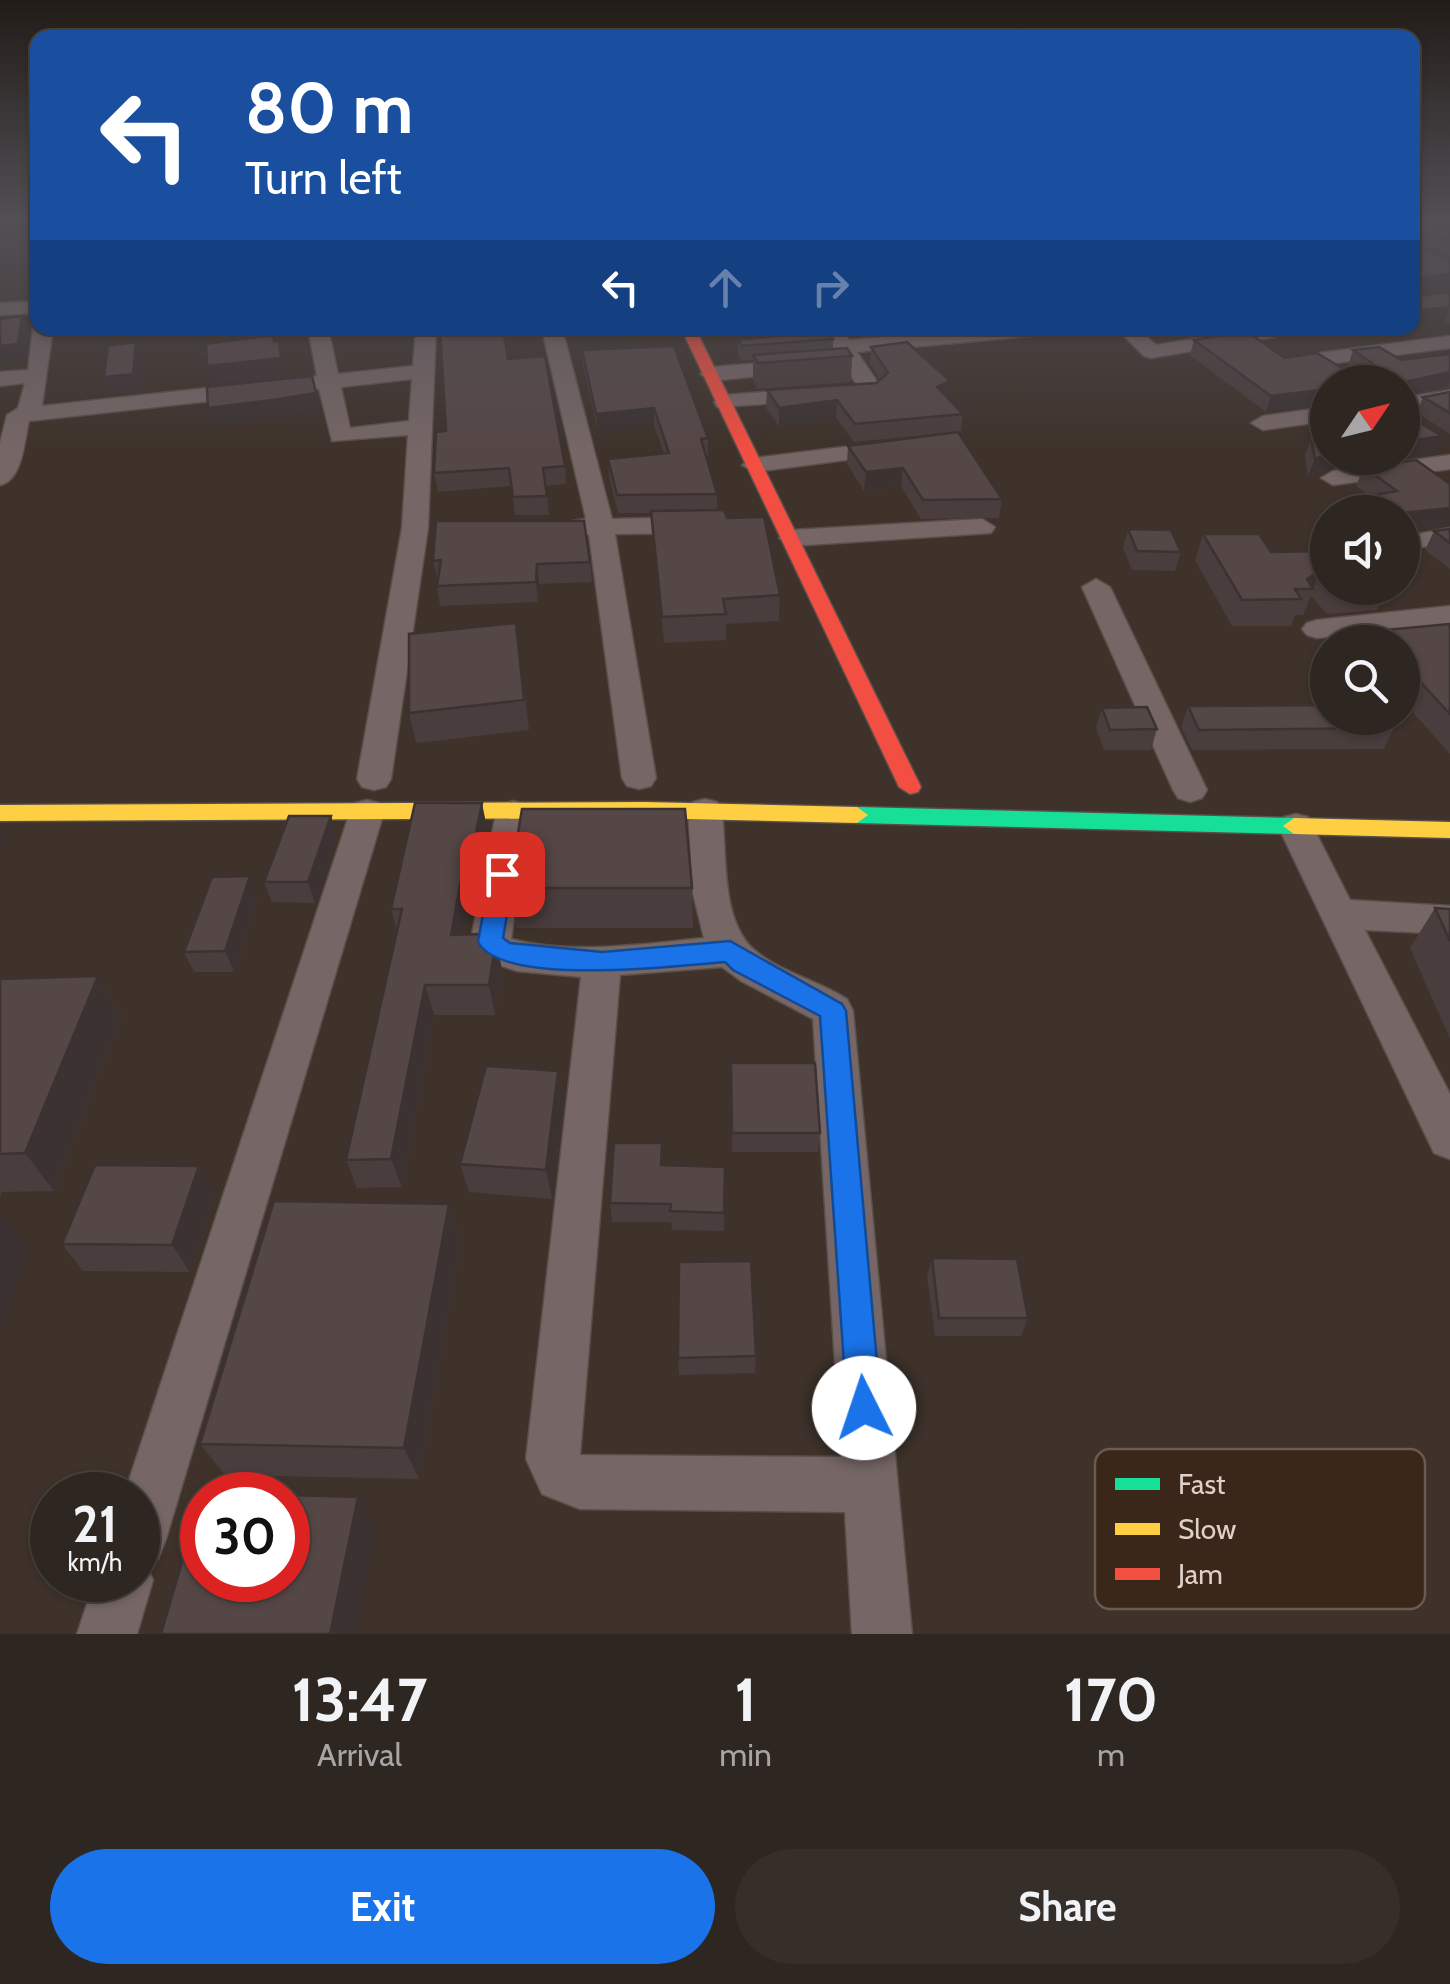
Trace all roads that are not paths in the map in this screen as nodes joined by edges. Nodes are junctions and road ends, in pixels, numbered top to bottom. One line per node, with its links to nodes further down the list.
1 (30, 308): 2 (street)
2 (0, 310)
3 (42, 335): 16 (street)
4 (319, 335): 18 (street)
5 (426, 335): 14 (street)
6 (553, 335): 32 (street)
7 (692, 335): 15 (main road)
8 (991, 335): 12 (street)
9 (1133, 335): 10 (street)
10 (1296, 342): 11 (street); 13 (street)
11 (1450, 342)
12 (835, 353): 15 (street); 21 (street)
13 (1328, 365)
14 (424, 370): 18 (street); 25 (street)
15 (711, 374): 21 (main road)
16 (38, 375): 17 (street); 22 (street)
17 (0, 379)
18 (329, 381): 22 (street); 25 (street)
19 (1450, 397): 20 (street)
20 (1420, 401)
21 (725, 402): 28 (main road)
22 (15, 416): 29 (street)
23 (1310, 416): 24 (street)
24 (1263, 422)
25 (421, 427): 41 (street)
26 (917, 446): 28 (street)
27 (1450, 462): 30 (street)
28 (754, 465): 34 (main road)
29 (0, 478)
30 (1333, 478)
31 (545, 527): 32 (street)
32 (601, 527): 34 (street); 40 (street)
33 (982, 527): 34 (street)
34 (786, 530): 42 (main road)
35 (1450, 536): 36 (street)
36 (1420, 541)
37 (1096, 588): 43 (street)
38 (1450, 614): 39 (street)
39 (1353, 625)
40 (639, 778)
41 (372, 787): 45 (main road); 46 (main road); 54 (street)
42 (910, 787)
43 (1190, 790)
44 (706, 811): 46 (main road); 47 (main road); 51 (street)
45 (0, 813)
46 (512, 813): 52 (street)
47 (1296, 826): 48 (main road); 49 (street)
48 (1450, 830)
49 (1338, 914): 50 (street); 53 (street)
50 (1450, 920)
51 (730, 951): 52 (street); 55 (street)
52 (602, 962): 55 (street)
53 (1450, 1140)
54 (159, 1472)
55 (870, 1485): 58 (street)
56 (117, 1602): 57 (street)
57 (108, 1634)
58 (882, 1634)

